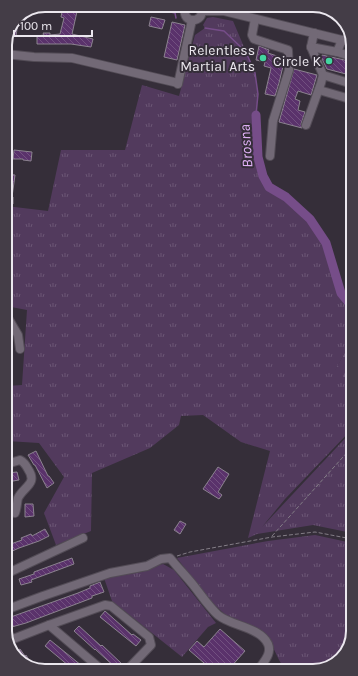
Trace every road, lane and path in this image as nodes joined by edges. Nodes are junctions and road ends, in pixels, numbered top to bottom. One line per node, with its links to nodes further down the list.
1 (185, 12): 5 (street)
2 (202, 12): 5 (street)
3 (228, 12): 4 (street)
4 (255, 19): 6 (street); 18 (street)
5 (192, 20): 11 (street)
6 (314, 33): 7 (street); 9 (street)
7 (346, 40)
8 (345, 41): 10 (street)
9 (311, 47): 10 (street); 13 (street)
10 (337, 52): 12 (street)
11 (12, 55)
12 (346, 55)
13 (323, 75): 14 (street); 15 (street)
14 (346, 82)
15 (319, 90): 16 (street); 17 (street)
16 (346, 98)
17 (306, 125)
18 (270, 156)
19 (12, 325): 20 (street)
20 (20, 349)
21 (346, 454): 24 (path)
22 (12, 462): 23 (street)
23 (15, 513)
24 (272, 536): 26 (path); 27 (path)
25 (83, 538): 28 (street)
26 (346, 538)
27 (170, 558): 29 (street); 34 (street)
28 (12, 570)
29 (12, 608)
30 (49, 625): 31 (street); 32 (street); 33 (street)
31 (14, 639)
32 (95, 664)
33 (133, 664)
34 (262, 664)

